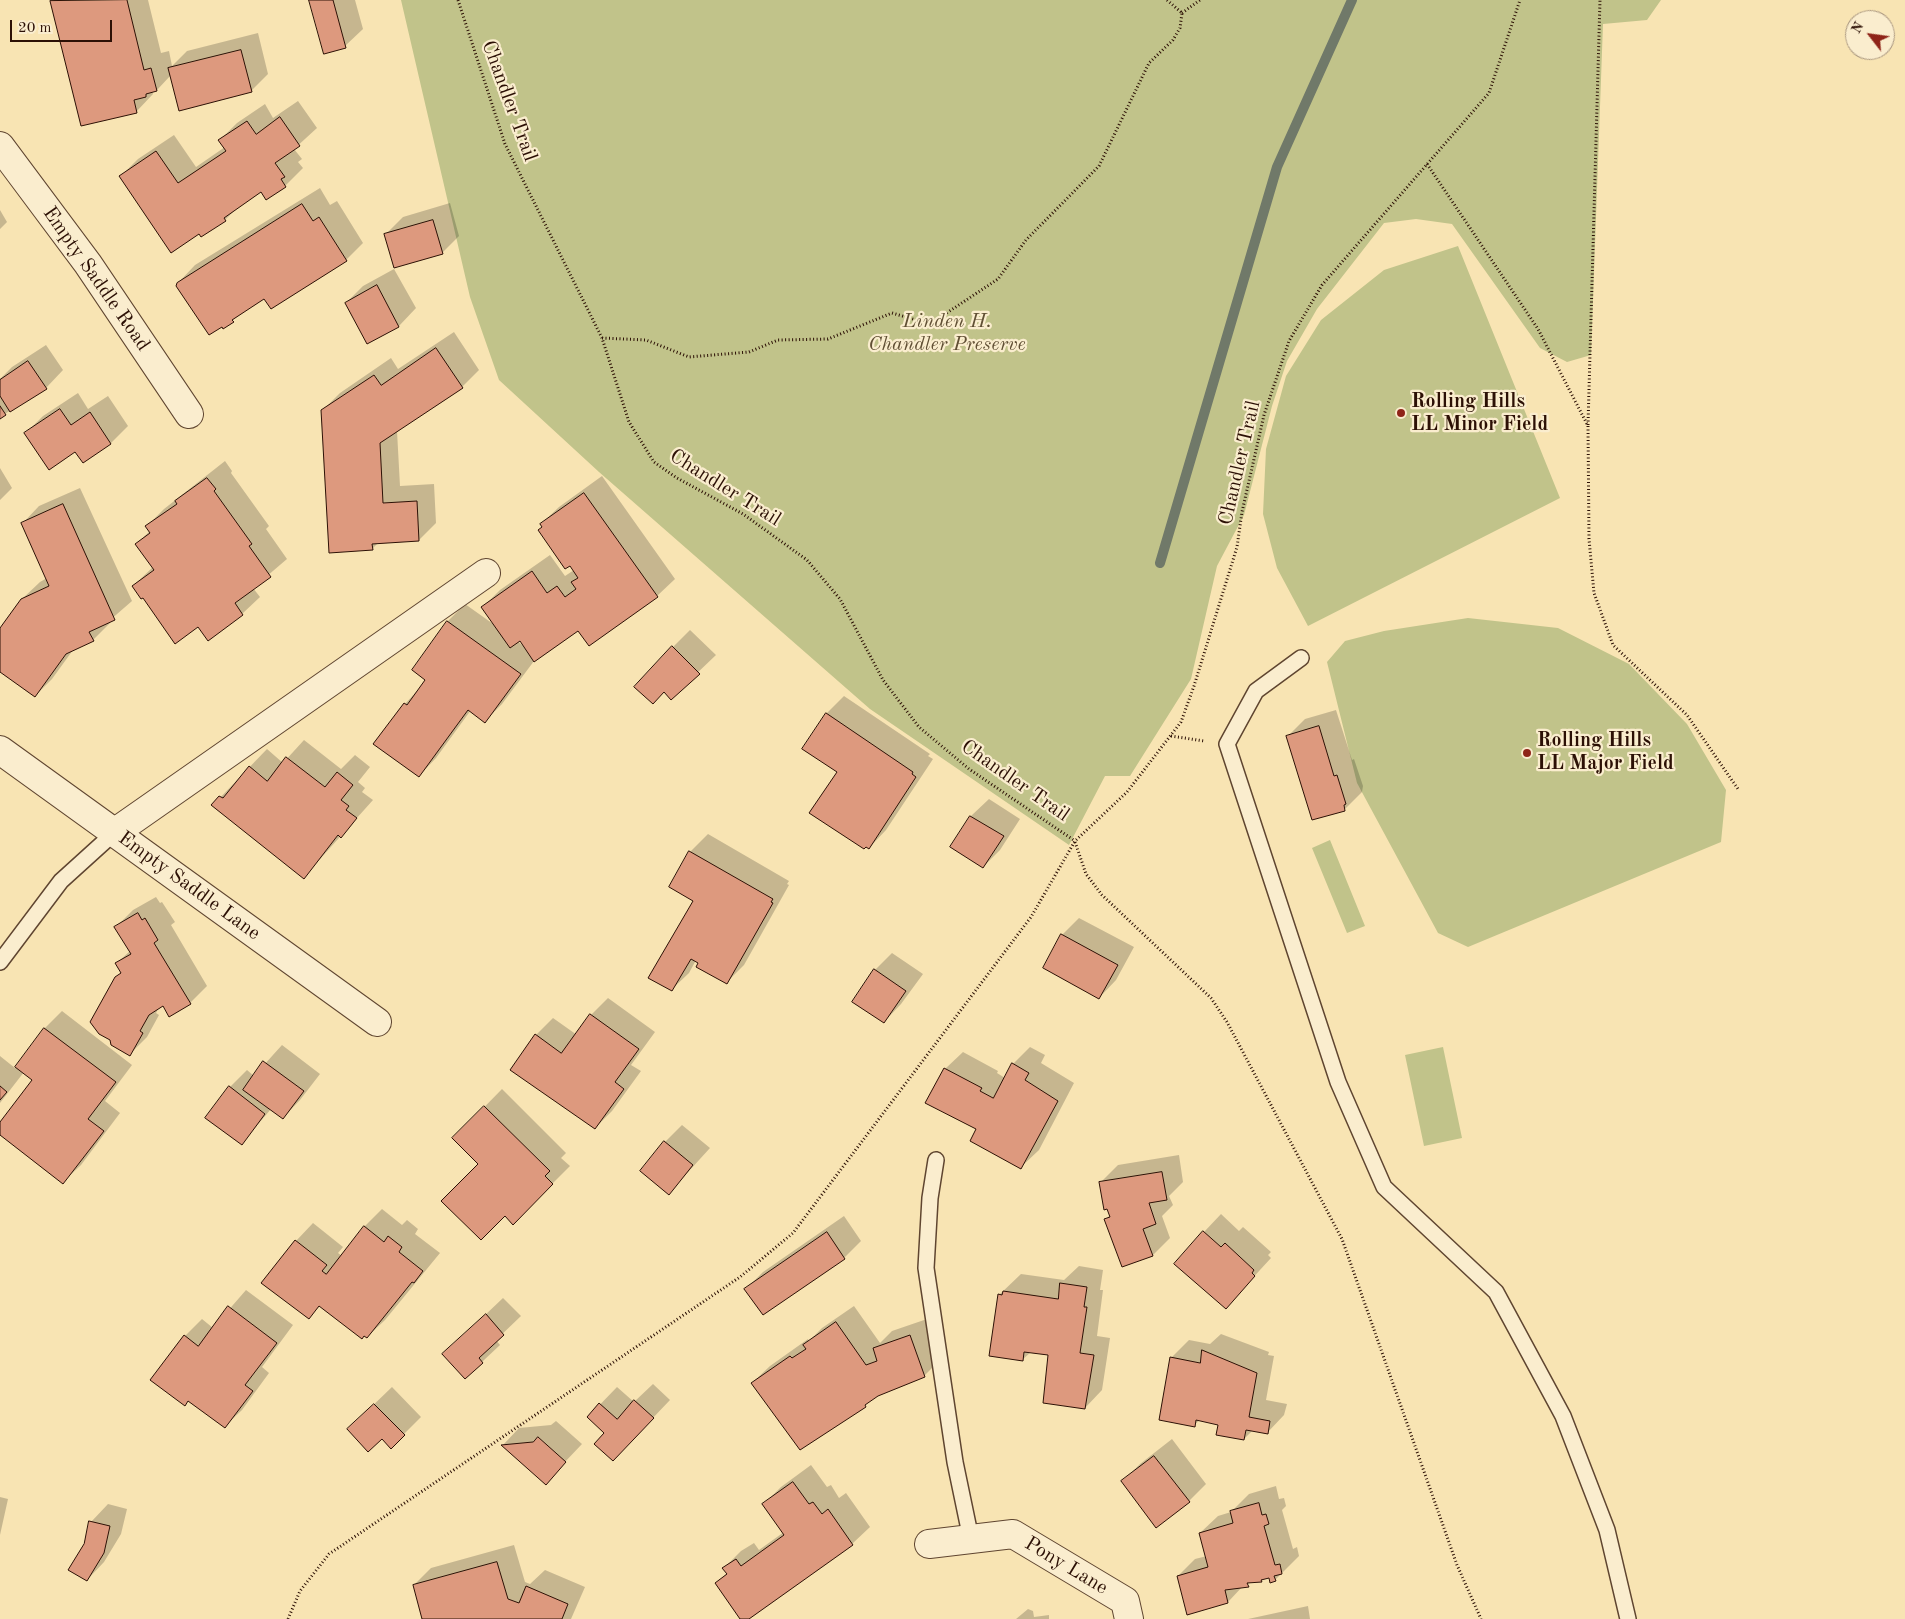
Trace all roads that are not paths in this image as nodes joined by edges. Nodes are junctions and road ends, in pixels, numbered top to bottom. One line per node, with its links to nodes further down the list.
1 (0, 146): 2 (street, Empty Saddle Road)
2 (189, 414)
3 (486, 573): 6 (street)
4 (1301, 658): 13 (lane)
5 (0, 750): 6 (street, Empty Saddle Lane)
6 (114, 833): 7 (lane); 8 (street, Empty Saddle Lane)
7 (0, 962)
8 (377, 1022)
9 (936, 1160): 10 (lane)
10 (971, 1539): 11 (street, Pony Lane); 12 (street, Pony Lane)
11 (929, 1544)
12 (1129, 1619)
13 (1628, 1619)

